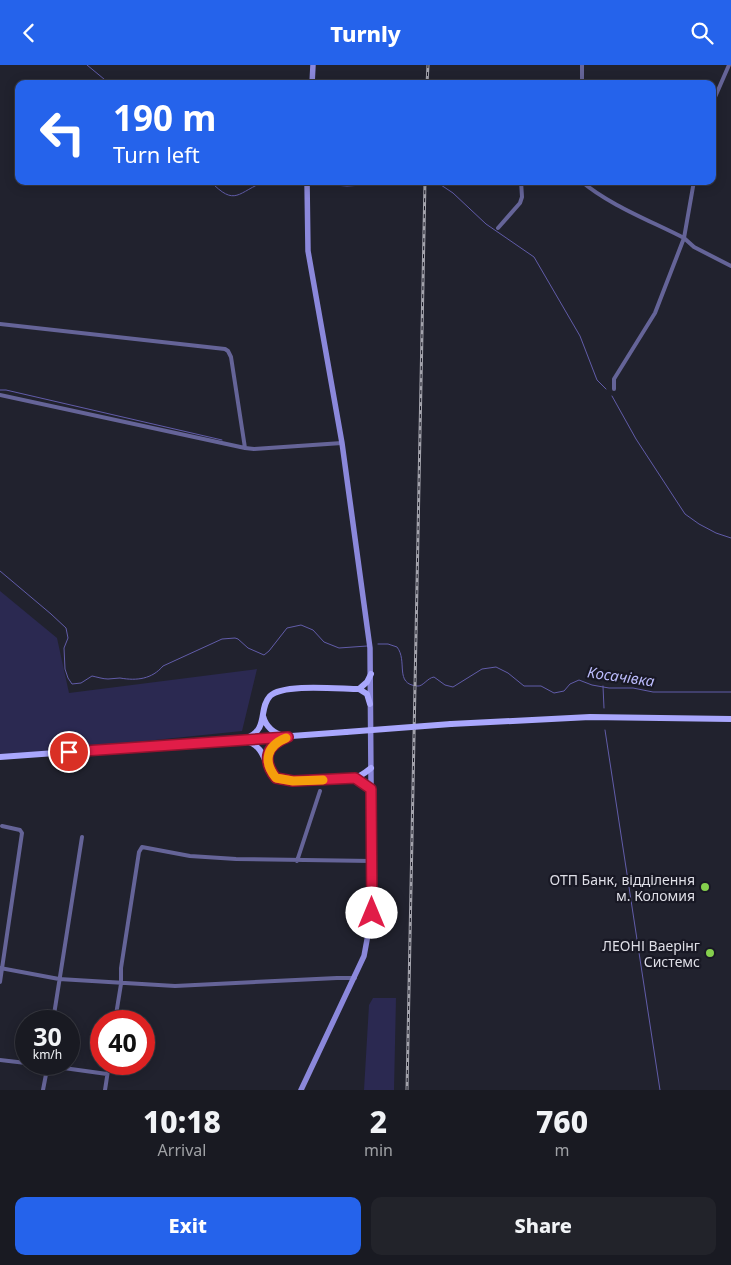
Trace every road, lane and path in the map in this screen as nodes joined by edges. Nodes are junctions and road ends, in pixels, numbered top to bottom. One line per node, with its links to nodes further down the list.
1 (313, 65): 4 (street)
2 (582, 65): 5 (street)
3 (729, 65): 6 (street)
4 (312, 80)
5 (582, 80)
6 (716, 95)
7 (307, 185): 17 (street)
8 (520, 185): 11 (street)
9 (586, 185): 12 (street)
10 (693, 185): 12 (street)
11 (498, 228)
12 (684, 238): 13 (street); 15 (street)
13 (731, 266)
14 (0, 324): 18 (street)
15 (614, 389)
16 (0, 395): 18 (street)
17 (342, 443): 18 (street); 19 (street)
18 (245, 448)
19 (371, 674): 20 (main road); 21 (street)
20 (359, 689): 21 (main road); 22 (main road)
21 (370, 704): 27 (street)
22 (263, 715): 24 (main road); 25 (main road)
23 (731, 719): 24 (main road, bridge)
24 (288, 737): 25 (main road); 28 (main road)
25 (242, 740): 26 (main road); 28 (main road)
26 (0, 757)
27 (371, 768): 29 (main road); 30 (street)
28 (270, 771): 29 (main road)
29 (355, 778): 30 (main road)
30 (371, 789): 35 (street)
31 (320, 791): 34 (street)
32 (2, 827): 36 (street)
33 (82, 837): 38 (street)
34 (297, 861): 35 (street); 40 (street)
35 (372, 861): 37 (street)
36 (1, 968): 38 (street); 39 (street)
37 (355, 978): 40 (street); 49 (street)
38 (59, 979): 40 (street); 41 (street)
39 (0, 982)
40 (121, 984): 42 (street)
41 (55, 1010)
42 (117, 1010)
43 (0, 1060): 44 (street)
44 (15, 1062)
45 (45, 1075): 47 (street)
46 (107, 1075): 48 (street)
47 (43, 1090)
48 (105, 1090)
49 (301, 1090)

